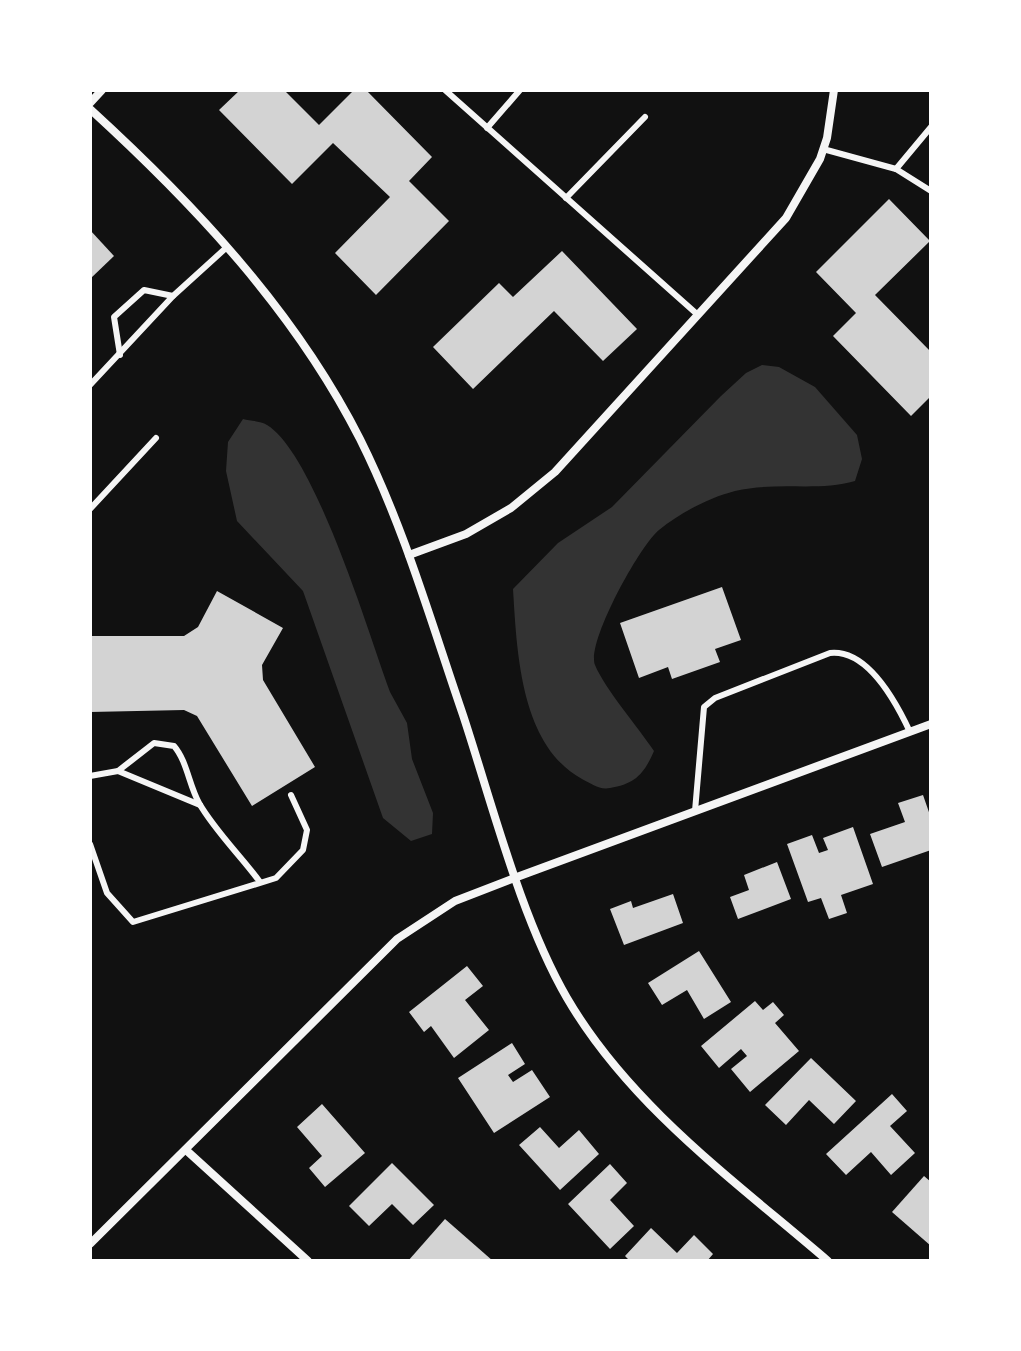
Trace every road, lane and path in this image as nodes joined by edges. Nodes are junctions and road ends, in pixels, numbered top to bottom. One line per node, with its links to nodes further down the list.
1 (102, 90): 5 (street)
2 (445, 90): 8 (lane)
3 (520, 90): 8 (lane)
4 (834, 90): 9 (street)
5 (90, 106): 13 (street)
6 (645, 117): 12 (lane)
7 (931, 127): 10 (lane)
8 (487, 128): 12 (lane)
9 (823, 149): 10 (lane); 15 (street)
10 (896, 169): 11 (lane)
11 (931, 191)
12 (566, 198): 15 (lane)
13 (227, 247): 14 (lane); 20 (street)
14 (173, 296): 16 (lane); 16 (lane)
15 (698, 315): 20 (street)
16 (120, 355): 17 (lane)
17 (90, 385)
18 (156, 438): 19 (lane)
19 (90, 509)
20 (409, 555): 29 (street)
21 (931, 724): 22 (street)
22 (910, 732): 27 (street); 27 (lane)
23 (118, 771): 24 (lane); 26 (lane); 26 (lane)
24 (90, 776)
25 (291, 795): 30 (lane)
26 (200, 805): 30 (lane)
27 (695, 811): 29 (street)
28 (90, 844): 30 (lane)
29 (517, 877): 31 (street); 34 (street)
30 (260, 882)
31 (186, 1150): 32 (street); 33 (street)
32 (90, 1244)
33 (308, 1261)
34 (828, 1261)

